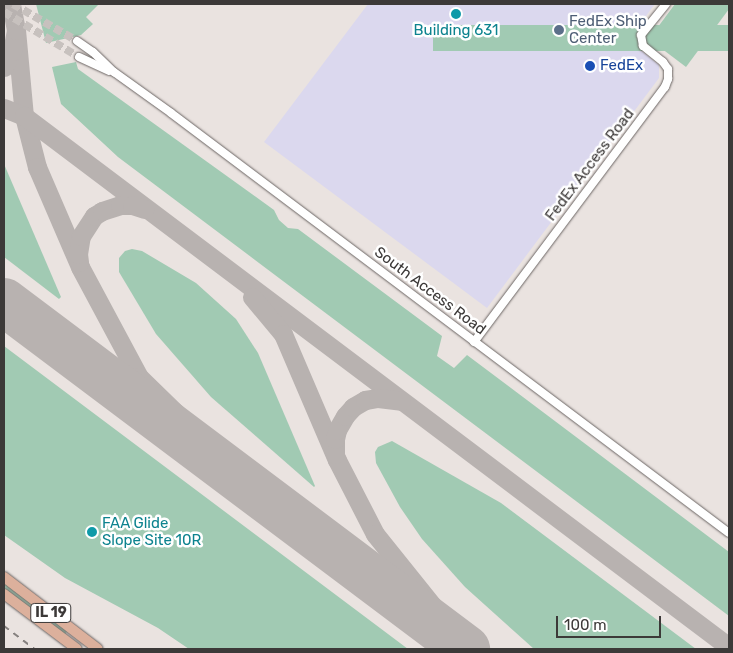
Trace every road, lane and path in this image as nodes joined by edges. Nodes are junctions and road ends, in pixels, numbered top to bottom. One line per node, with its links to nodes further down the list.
1 (666, 4): 5 (street, FedEx Access Road)
2 (77, 41): 4 (street, South Access Road)
3 (79, 57): 4 (street, South Access Road)
4 (114, 72): 5 (street, South Access Road)
5 (474, 342): 6 (street, South Access Road)
6 (729, 533)
7 (4, 577): 10 (main road, IL 19)
8 (4, 594): 9 (main road, IL 19)
9 (77, 649)
10 (98, 649)

